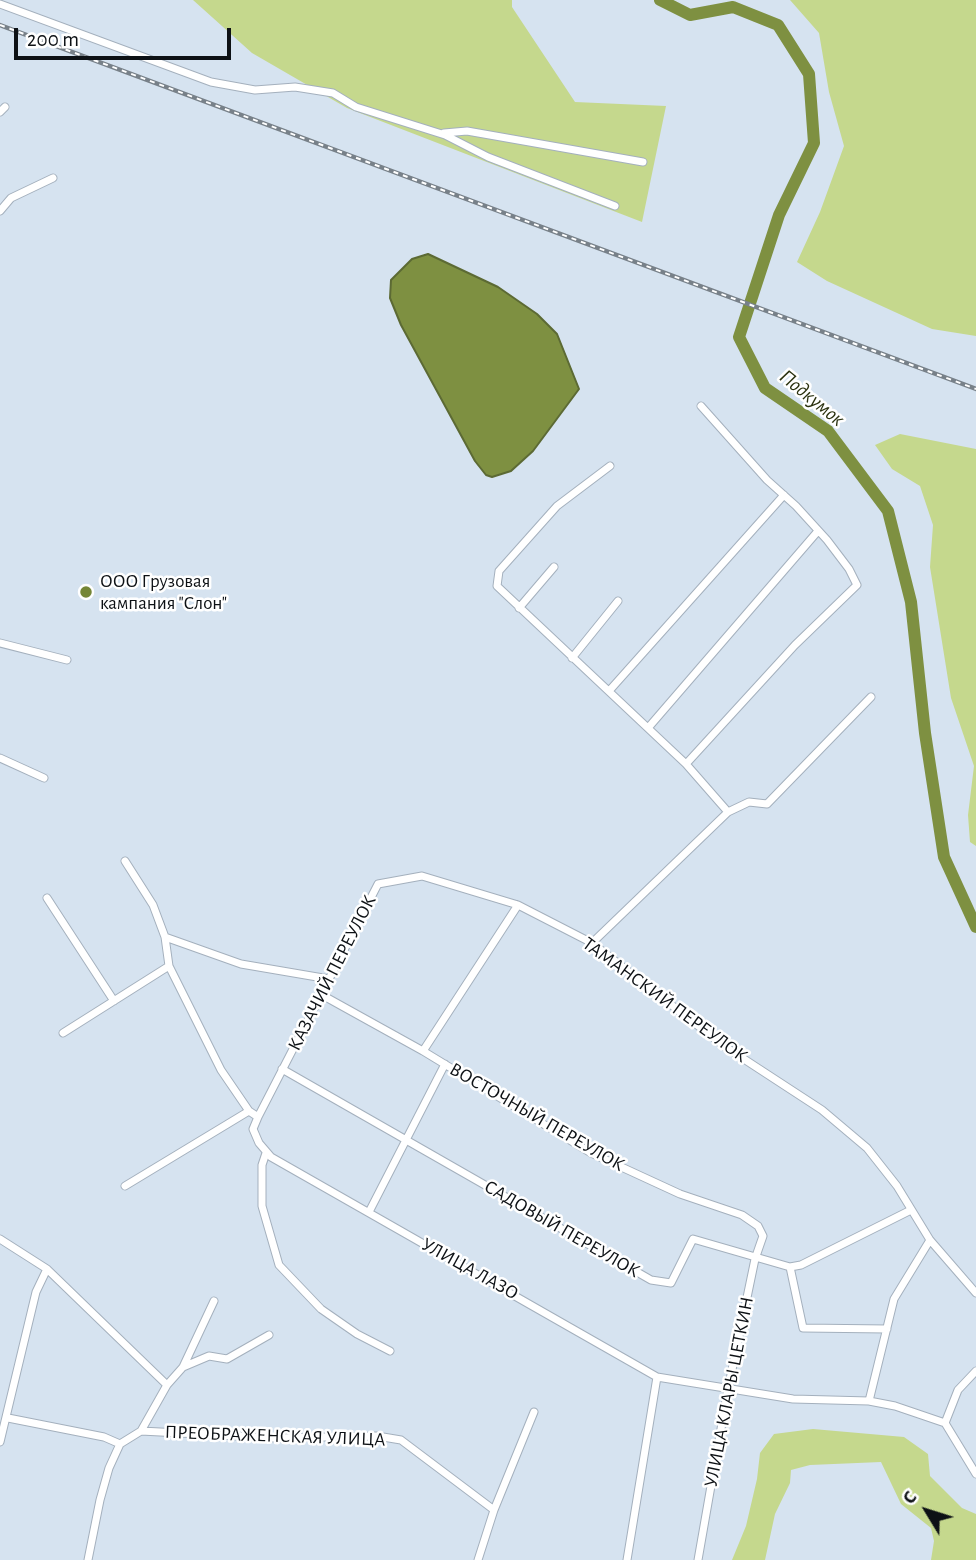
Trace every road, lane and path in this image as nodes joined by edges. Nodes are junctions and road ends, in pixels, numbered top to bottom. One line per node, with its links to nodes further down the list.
1 (0, 4): 2 (street)
2 (442, 134): 3 (street); 5 (street)
3 (643, 162)
4 (53, 178): 6 (street)
5 (615, 206)
6 (0, 211)
7 (701, 406): 9 (street)
8 (610, 466): 13 (street)
9 (784, 495): 10 (street); 17 (street)
10 (818, 531): 19 (street); 21 (street)
11 (554, 567): 13 (street)
12 (618, 601): 15 (street)
13 (519, 608): 15 (street)
14 (0, 643): 16 (street)
15 (572, 658): 17 (street)
16 (67, 660)
17 (609, 691): 19 (street)
18 (871, 697): 23 (street)
19 (648, 728): 21 (street)
20 (0, 758): 22 (street)
21 (686, 764): 23 (street)
22 (44, 778)
23 (728, 812): 28 (street)
24 (125, 862): 27 (street)
25 (47, 898): 32 (street)
26 (518, 905): 28 (street, ТАМАНСКИЙ ПЕРЕУЛОК); 30 (street, КАЗАЧИЙ ПЕРЕУЛОК); 34 (street)
27 (165, 937): 29 (street); 30 (street)
28 (592, 943): 42 (street, ТАМАНСКИЙ ПЕРЕУЛОК)
29 (169, 966): 32 (street); 37 (street)
30 (329, 979): 31 (street, КАЗАЧИЙ ПЕРЕУЛОК)
31 (322, 995): 34 (street, ВОСТОЧНЫЙ ПЕРЕУЛОК); 36 (street, КАЗАЧИЙ ПЕРЕУЛОК)
32 (114, 1001): 33 (street)
33 (63, 1033)
34 (423, 1051): 35 (street, ВОСТОЧНЫЙ ПЕРЕУЛОК)
35 (445, 1064): 39 (street); 44 (street, ВОСТОЧНЫЙ ПЕРЕУЛОК)
36 (282, 1069): 38 (street, КАЗАЧИЙ ПЕРЕУЛОК); 39 (street, САДОВЫЙ ПЕРЕУЛОК)
37 (248, 1111): 38 (street); 41 (street)
38 (258, 1117): 40 (street)
39 (406, 1142): 43 (street); 47 (street, САДОВЫЙ ПЕРЕУЛОК)
40 (266, 1153): 43 (street, УЛИЦА ЛАЗО); 54 (street)
41 (125, 1186)
42 (911, 1210): 46 (street, ТАМАНСКИЙ ПЕРЕУЛОК); 48 (street)
43 (369, 1212): 57 (street, УЛИЦА ЛАЗО)
44 (758, 1226): 47 (street, УЛИЦА КЛАРЫ ЦЕТКИН)
45 (0, 1239): 49 (street)
46 (930, 1240): 50 (street, ТАМАНСКИЙ ПЕРЕУЛОК); 52 (street)
47 (755, 1259): 48 (street, САДОВЫЙ ПЕРЕУЛОК); 59 (street, УЛИЦА КЛАРЫ ЦЕТКИН)
48 (790, 1267): 52 (street)
49 (47, 1269): 58 (street); 62 (street)
50 (976, 1293)
51 (214, 1301): 55 (street)
52 (887, 1329): 60 (street)
53 (269, 1335): 55 (street)
54 (390, 1351)
55 (183, 1367): 58 (street)
56 (976, 1371): 63 (street)
57 (657, 1377): 59 (street, УЛИЦА ЛАЗО); 71 (street)
58 (167, 1385): 64 (street)
59 (728, 1389): 60 (street, УЛИЦА ЛАЗО); 72 (street, УЛИЦА КЛАРЫ ЦЕТКИН)
60 (869, 1401): 63 (street, УЛИЦА ЛАЗО)
61 (534, 1412): 68 (street)
62 (8, 1418): 65 (street); 66 (street)
63 (946, 1423): 67 (street)
64 (141, 1431): 66 (street, ПРЕОБРАЖЕНСКАЯ УЛИЦА); 68 (street, ПРЕОБРАЖЕНСКАЯ УЛИЦА)
65 (0, 1442)
66 (120, 1444): 69 (street)
67 (976, 1474)
68 (494, 1510): 70 (street)
69 (88, 1560)
70 (478, 1560)
71 (626, 1560)
72 (698, 1560)

